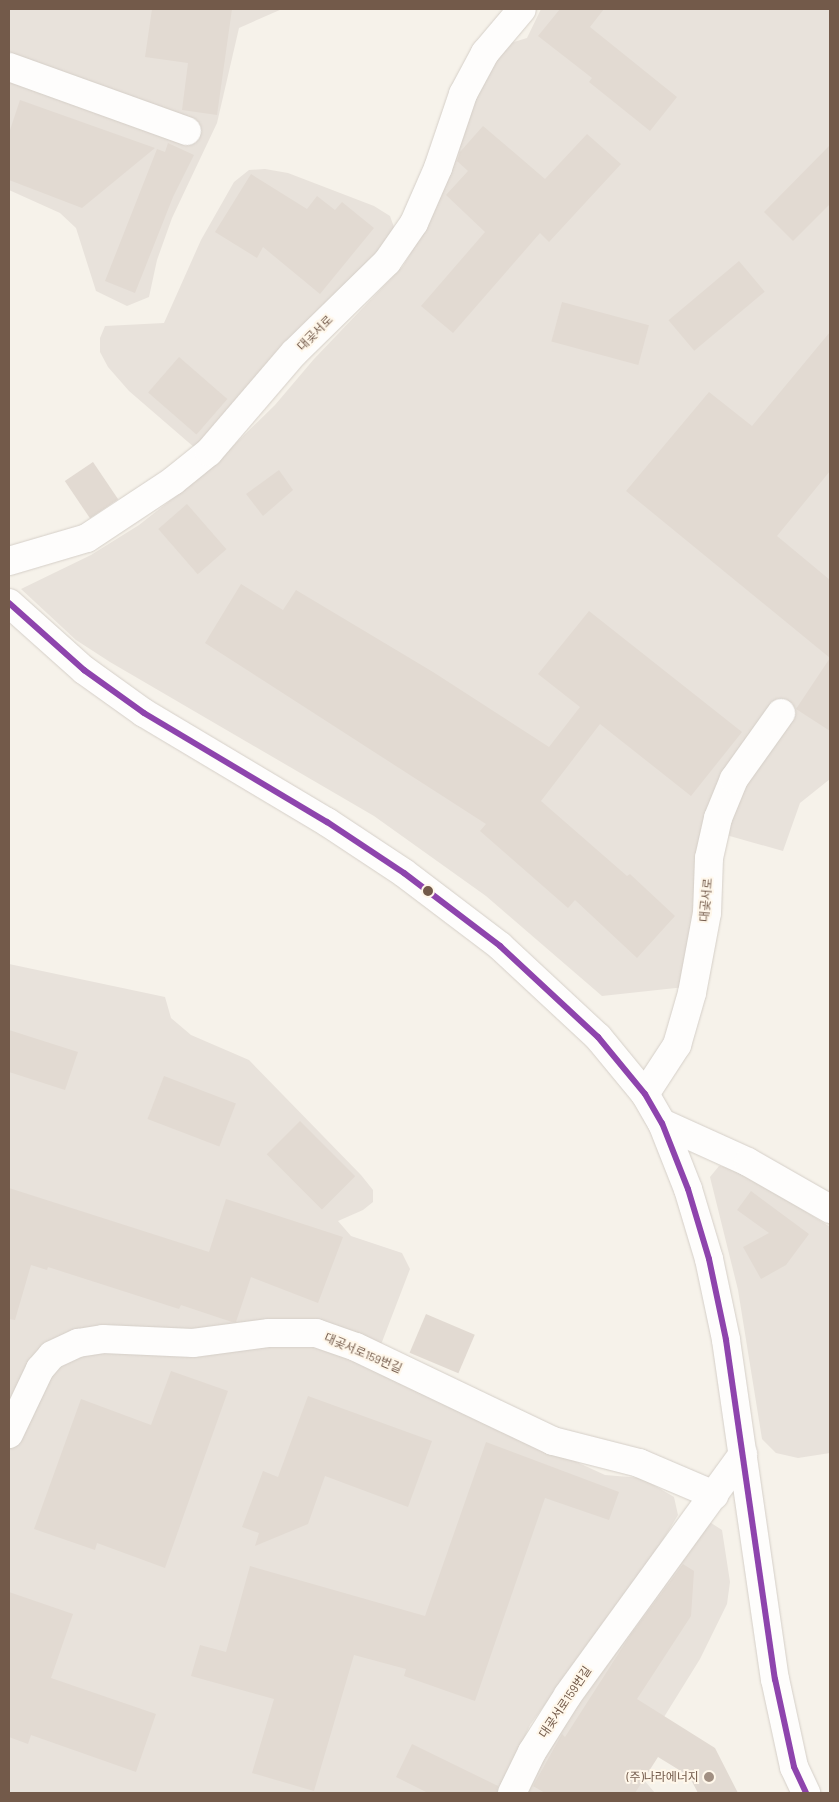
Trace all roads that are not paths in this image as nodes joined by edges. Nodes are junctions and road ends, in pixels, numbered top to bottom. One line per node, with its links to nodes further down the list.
1 (522, 9): 4 (street, 대곶서로)
2 (9, 67): 3 (street)
3 (187, 131)
4 (9, 561)
5 (11, 611): 7 (street)
6 (781, 714): 7 (street, 대곶서로)
7 (645, 1094): 8 (street)
8 (662, 1123): 9 (street); 11 (street)
9 (830, 1209)
10 (9, 1434): 12 (street, 대곶서로159번길)
11 (743, 1454): 12 (street, 대곶서로159번길); 14 (street)
12 (714, 1495): 13 (street, 대곶서로159번길)
13 (512, 1793)
14 (806, 1793)

